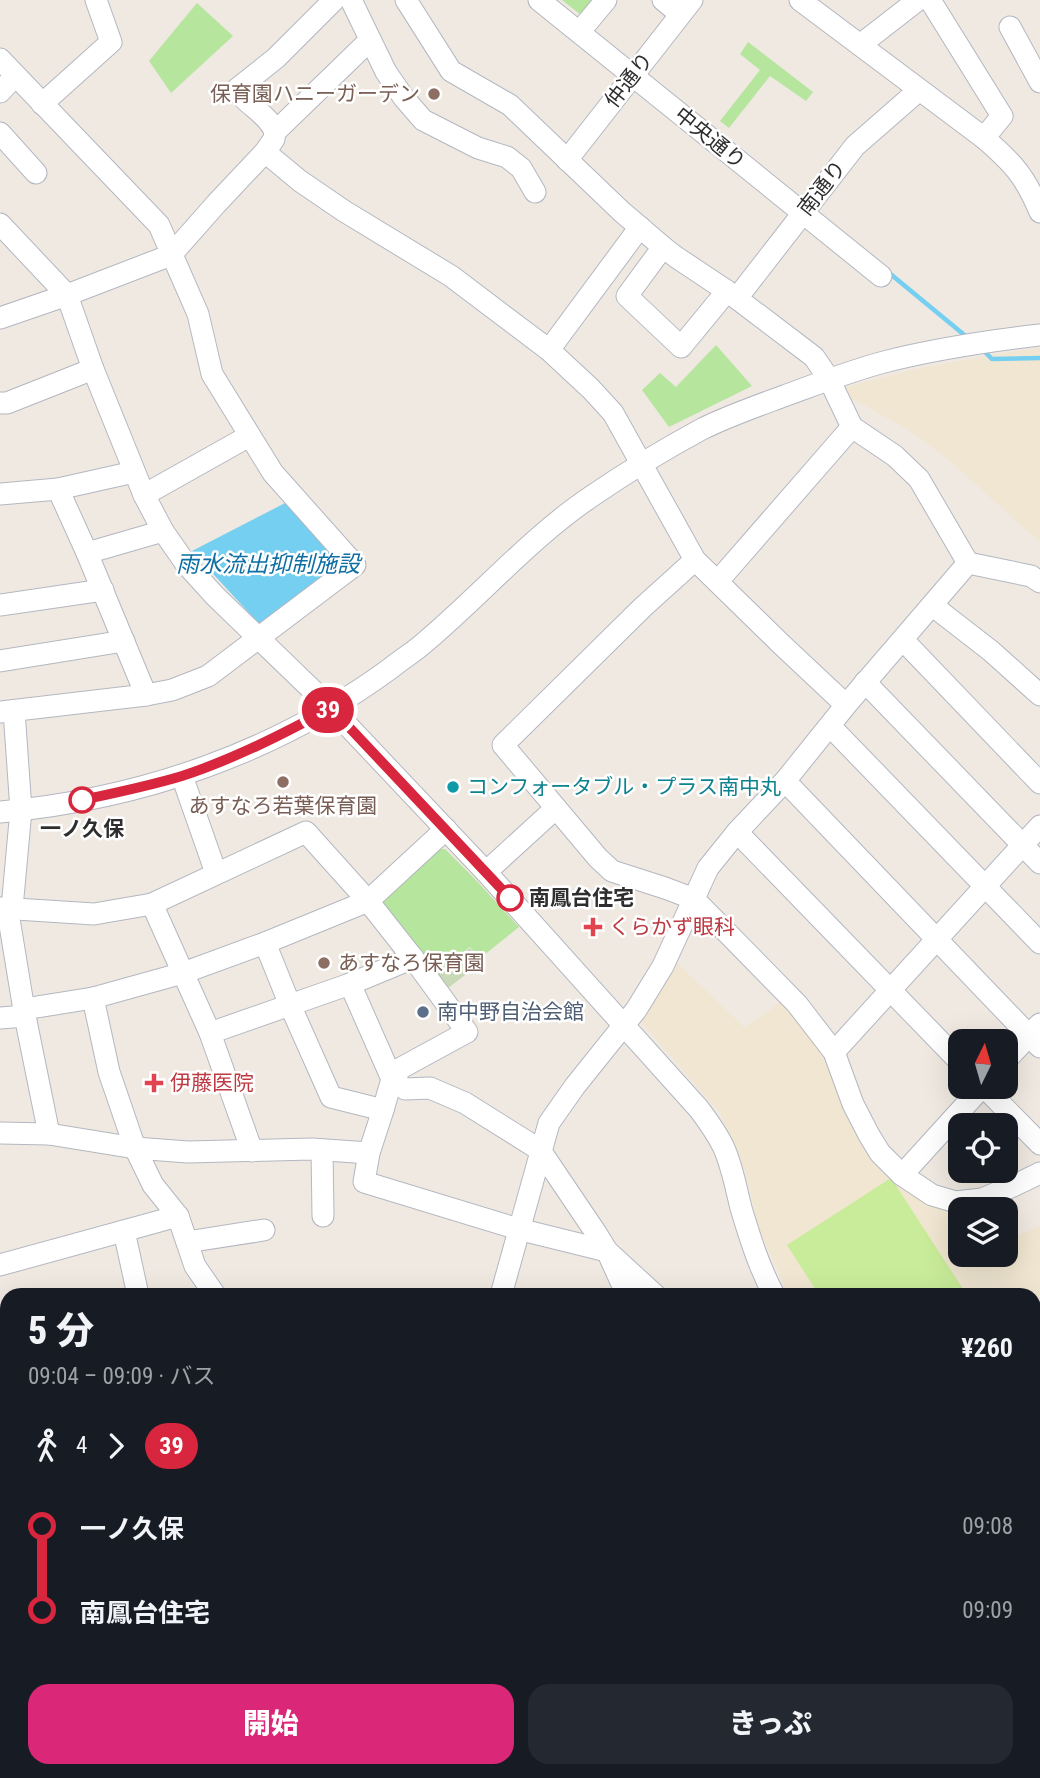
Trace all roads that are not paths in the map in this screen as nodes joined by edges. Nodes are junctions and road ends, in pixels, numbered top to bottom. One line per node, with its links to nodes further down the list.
1 (96, 0): 23 (street)
2 (334, 0): 24 (street)
3 (351, 0): 15 (street)
4 (406, 0): 28 (street)
5 (540, 0): 18 (street, 中央通り)
6 (557, 0): 13 (street, 中央通り)
7 (606, 0): 13 (street)
8 (663, 0): 12 (street)
9 (800, 0): 16 (street)
10 (918, 0): 16 (street)
11 (930, 0): 26 (street)
12 (686, 7): 18 (street, 仲通り)
13 (586, 24): 18 (street, 中央通り)
14 (1010, 27): 20 (street)
15 (370, 40): 24 (street); 30 (street)
16 (860, 45): 21 (street)
17 (0, 59): 19 (street)
18 (636, 71): 28 (street, 仲通り); 32 (street, 中央通り)
19 (15, 76): 22 (street); 23 (street)
20 (1040, 82)
21 (919, 90): 26 (street); 32 (street, 南通り)
22 (0, 92)
23 (43, 104): 36 (street)
24 (275, 132): 27 (street)
25 (0, 133): 29 (street)
26 (984, 138): 31 (street)
27 (265, 152): 36 (street); 42 (street)
28 (567, 160): 34 (street)
29 (36, 173)
30 (536, 192)
31 (1037, 195)
32 (807, 207): 37 (street, 中央通り); 39 (street, 南通り)
33 (0, 224): 38 (street)
34 (640, 228): 35 (street); 42 (street)
35 (663, 247): 39 (street); 39 (street, 南通り)
36 (171, 256): 38 (street); 47 (street)
37 (886, 270)
38 (67, 295): 40 (street); 43 (street)
39 (732, 295): 44 (street)
40 (0, 318)
41 (1040, 335): 44 (street)
42 (549, 350): 48 (street)
43 (93, 369): 45 (street); 49 (street)
44 (829, 379): 46 (street); 48 (street)
45 (0, 403)
46 (852, 427): 56 (street); 57 (street)
47 (249, 436): 52 (street); 62 (street)
48 (642, 464): 55 (street); 70 (street)
49 (134, 472): 50 (street); 52 (street)
50 (58, 489): 51 (street); 54 (street)
51 (0, 494)
52 (144, 495): 53 (street)
53 (163, 531): 54 (street); 62 (street)
54 (87, 553): 59 (street)
55 (695, 559): 57 (street); 76 (street)
56 (968, 563): 58 (street); 61 (street)
57 (718, 581): 69 (street)
58 (1040, 582)
59 (103, 590): 60 (street); 64 (street)
60 (0, 605)
61 (933, 606): 63 (street); 68 (street)
62 (260, 638): 67 (street); 70 (street)
63 (903, 640): 66 (street); 75 (street)
64 (124, 641): 65 (street); 67 (street)
65 (0, 661)
66 (865, 682): 69 (street); 81 (street)
67 (146, 695): 71 (street)
68 (1040, 695)
69 (846, 705): 72 (street)
70 (331, 708): 73 (street); 79 (street)
71 (7, 712): 77 (street)
72 (830, 726): 74 (street); 85 (street)
73 (182, 776): 77 (street); 84 (street)
74 (785, 781): 80 (street); 90 (street)
75 (1040, 783)
76 (556, 808): 83 (street); 86 (street)
77 (11, 811): 89 (street)
78 (1040, 826): 81 (street)
79 (446, 829): 83 (street); 87 (street)
80 (737, 832): 86 (street); 96 (street)
81 (1023, 845): 82 (street); 85 (street)
82 (1040, 863)
83 (486, 872): 101 (street)
84 (216, 873): 87 (street); 88 (street)
85 (985, 887): 90 (street); 92 (street)
86 (694, 899): 101 (street); 106 (street)
87 (368, 901): 91 (street); 93 (street)
88 (152, 904): 89 (street); 94 (street)
89 (6, 908): 99 (street)
90 (936, 940): 96 (street); 103 (street)
91 (265, 943): 94 (street); 98 (street)
92 (1040, 943)
93 (413, 958): 95 (street); 107 (street)
94 (183, 973): 97 (street); 102 (street)
95 (350, 984): 98 (street); 107 (street)
96 (891, 991): 104 (street); 106 (street)
97 (93, 998): 99 (street); 114 (street)
98 (290, 1005): 102 (street); 110 (street)
99 (24, 1012): 100 (street); 112 (street)
100 (0, 1018)
101 (624, 1026): 116 (street); 134 (street)
102 (210, 1033): 117 (street)
103 (1036, 1036): 105 (street)
104 (948, 1050)
105 (1018, 1050)
106 (834, 1052): 120 (street)
107 (392, 1079): 110 (street); 116 (street)
108 (972, 1099): 120 (street)
109 (995, 1099): 113 (street)
110 (383, 1110): 118 (street)
111 (0, 1133): 112 (street)
112 (49, 1134): 114 (street)
113 (1040, 1144)
114 (135, 1148): 117 (street); 121 (street)
115 (322, 1150): 117 (street); 118 (street); 122 (street)
116 (540, 1150): 123 (street); 127 (street)
117 (253, 1151)
118 (369, 1153): 123 (street)
119 (1040, 1173): 120 (street)
120 (902, 1175)
121 (178, 1216): 125 (street); 126 (street)
122 (323, 1216)
123 (518, 1229): 127 (street); 131 (street)
124 (264, 1230): 126 (street)
125 (124, 1231): 128 (street); 129 (street)
126 (187, 1242): 130 (street)
127 (607, 1251): 132 (street); 133 (street)
128 (0, 1265)
129 (136, 1288)
130 (210, 1288)
131 (503, 1288)
132 (624, 1288)
133 (647, 1288)
134 (770, 1288)

